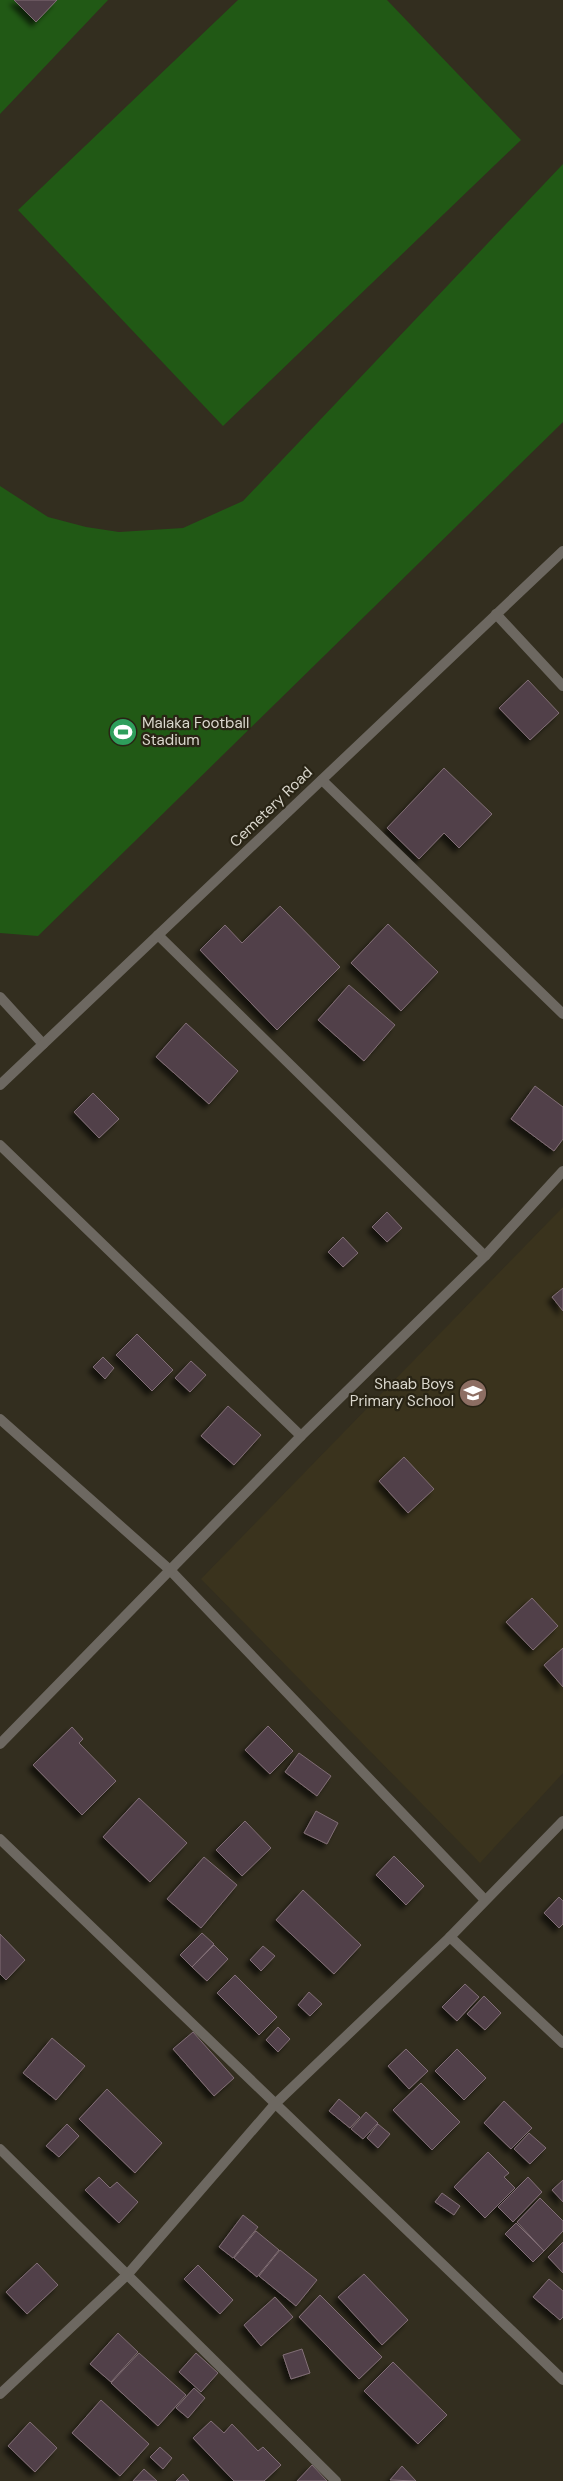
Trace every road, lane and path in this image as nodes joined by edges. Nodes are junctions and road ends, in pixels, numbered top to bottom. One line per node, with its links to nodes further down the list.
1 (563, 551): 2 (street, Cemetery Road)
2 (496, 614): 3 (street); 4 (street, Cemetery Road)
3 (563, 686)
4 (322, 780): 5 (street, Cemetery Road); 7 (street)
5 (158, 935): 8 (street, Cemetery Road); 12 (street)
6 (0, 997): 8 (street)
7 (563, 1014)
8 (43, 1044): 9 (street, Cemetery Road)
9 (0, 1085)
10 (0, 1145): 14 (street)
11 (563, 1171): 12 (street)
12 (485, 1256): 14 (street)
13 (0, 1419): 15 (street)
14 (301, 1436): 15 (street)
15 (170, 1570): 16 (street); 19 (street)
16 (0, 1744)
17 (563, 1821): 19 (street)
18 (0, 1839): 22 (street)
19 (485, 1900): 20 (street)
20 (450, 1937): 21 (street); 22 (street)
21 (563, 2043)
22 (274, 2104): 24 (street); 25 (street)
23 (0, 2149): 24 (street)
24 (128, 2274): 26 (street); 27 (street)
25 (563, 2380)
26 (0, 2394)
27 (336, 2481)

